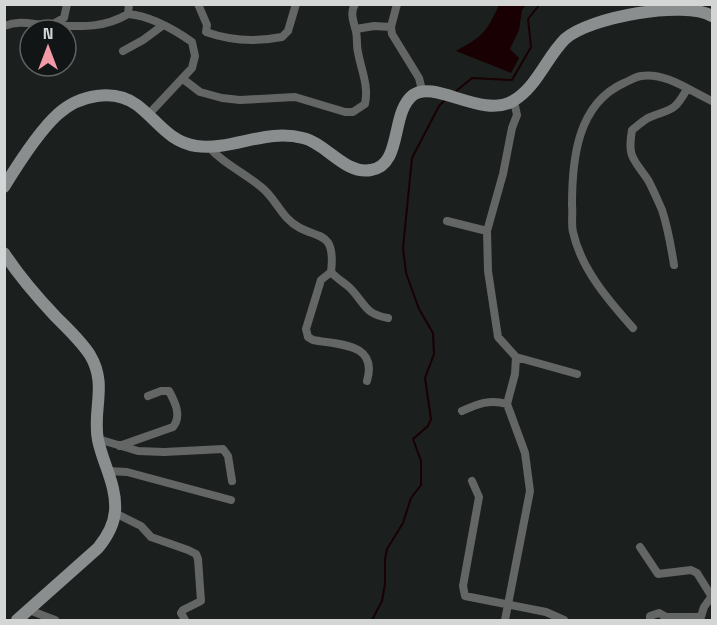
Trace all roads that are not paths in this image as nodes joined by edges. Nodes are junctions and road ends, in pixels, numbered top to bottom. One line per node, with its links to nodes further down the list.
1 (198, 4): 13 (street)
2 (296, 4): 13 (street)
3 (354, 4): 12 (street)
4 (398, 4): 10 (street)
5 (128, 9): 9 (street); 11 (street)
6 (695, 10): 7 (street); 8 (street); 20 (street)
7 (712, 16)
8 (712, 25)
9 (162, 26): 14 (street); 15 (street)
10 (391, 27): 12 (street); 18 (street)
11 (78, 28)
12 (356, 29): 16 (street)
13 (206, 32): 14 (street)
14 (192, 42): 16 (street)
15 (123, 51)
16 (183, 79): 21 (street)
17 (687, 89): 19 (street); 27 (street); 30 (street)
18 (426, 91): 20 (street); 22 (street)
19 (712, 101)
20 (508, 103): 25 (street)
21 (148, 115): 22 (street); 23 (street)
22 (208, 146): 28 (street)
23 (4, 187)
24 (447, 221): 25 (street)
25 (487, 231): 31 (street)
26 (4, 253): 37 (street)
27 (674, 265)
28 (331, 272): 29 (street); 33 (street)
29 (388, 318)
30 (633, 328)
31 (516, 357): 32 (street); 35 (street)
32 (577, 374)
33 (367, 381)
34 (148, 396): 38 (street)
35 (507, 404): 36 (street); 46 (street)
36 (462, 411)
37 (98, 439): 38 (street); 39 (street)
38 (119, 447): 40 (street)
39 (108, 471): 42 (street); 43 (street)
40 (232, 481)
41 (472, 481): 46 (street)
42 (231, 500)
43 (116, 513): 47 (street); 52 (street)
44 (640, 547): 45 (street)
45 (712, 597): 49 (street)
46 (508, 604): 53 (street); 54 (street)
47 (29, 610): 50 (street); 51 (street)
48 (666, 619): 49 (street); 55 (street)
49 (700, 619)
50 (17, 621)
51 (55, 621)
52 (185, 621)
53 (505, 621)
54 (564, 621)
55 (650, 621)

